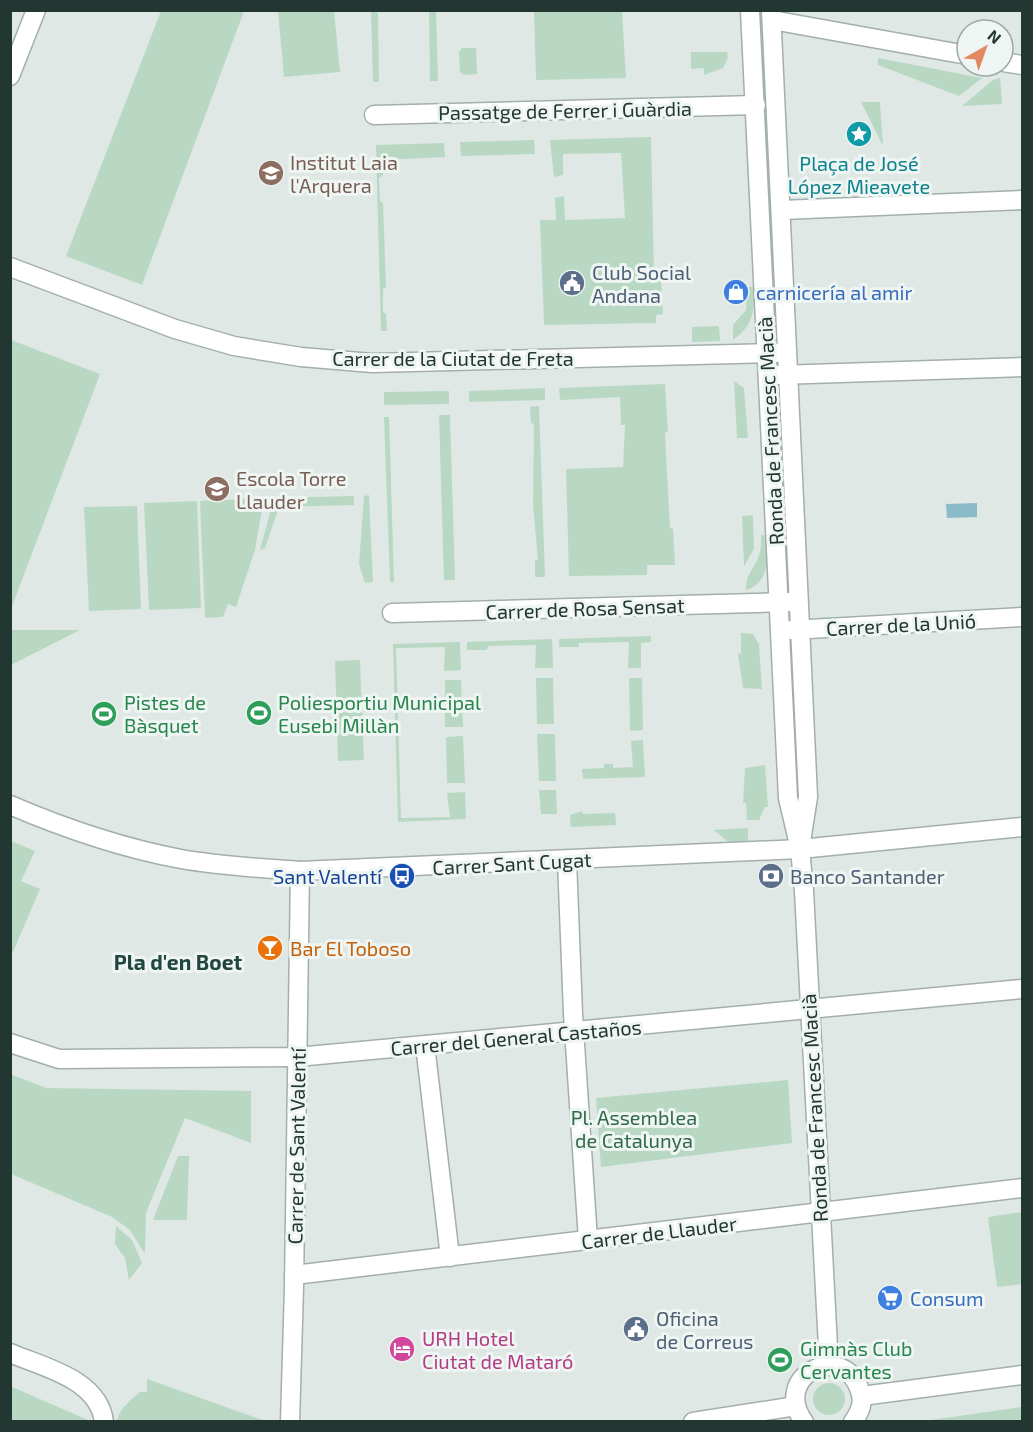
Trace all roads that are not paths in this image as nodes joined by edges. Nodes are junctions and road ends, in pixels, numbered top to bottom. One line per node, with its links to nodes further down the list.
1 (36, 10): 5 (street)
2 (750, 10): 6 (street, Ronda de Francesc Macià)
3 (771, 15): 4 (street); 9 (street, Ronda de Francesc Macià)
4 (955, 53)
5 (10, 76)
6 (756, 105): 7 (street, Passatge de Ferrer i Guàrdia); 12 (street, Ronda de Francesc Macià)
7 (374, 115)
8 (1023, 200): 9 (street)
9 (782, 210): 11 (street, Ronda de Francesc Macià)
10 (10, 267): 12 (street, Carrer de la Ciutat de Freta)
11 (789, 353): 12 (street, Carrer de la Ciutat de Freta); 14 (street, Ronda de Francesc Macià)
12 (766, 354): 15 (street, Ronda de Francesc Macià)
13 (1023, 367): 14 (street)
14 (790, 374): 15 (street); 16 (street, Ronda de Francesc Macià)
15 (767, 375): 17 (street, Ronda de Francesc Macià)
16 (799, 601): 17 (street, Carrer de Rosa Sensat); 20 (street, Ronda de Francesc Macià)
17 (778, 602): 18 (street, Carrer de Rosa Sensat); 21 (street, Ronda de Francesc Macià)
18 (392, 613)
19 (1023, 617): 20 (street, Carrer de la Unió)
20 (801, 629): 21 (street, Carrer de la Unió); 24 (street, Ronda de Francesc Macià)
21 (780, 630): 24 (street, Ronda de Francesc Macià)
22 (10, 805): 26 (street, Carrer Sant Cugat)
23 (1023, 827): 24 (street, Carrer Sant Cugat)
24 (800, 849): 25 (street, Carrer Sant Cugat); 28 (street, Ronda de Francesc Macià)
25 (567, 860): 26 (street, Carrer Sant Cugat); 29 (street)
26 (300, 871): 32 (street, Carrer de Sant Valentí)
27 (1023, 989): 28 (street, Carrer del General Castaños)
28 (809, 1011): 29 (street, Carrer del General Castaños); 34 (street, Ronda de Francesc Macià)
29 (574, 1031): 31 (street, Carrer del General Castaños); 35 (street)
30 (10, 1043): 32 (street, Carrer del General Castaños)
31 (425, 1046): 32 (street, Carrer del General Castaños); 36 (street)
32 (297, 1058): 37 (street, Carrer de Sant Valentí)
33 (1023, 1188): 34 (street, Carrer de Llauder)
34 (820, 1212): 35 (street, Carrer de Llauder); 39 (street, Ronda de Francesc Macià)
35 (588, 1240): 36 (street, Carrer de Llauder)
36 (450, 1257): 37 (street, Carrer de Llauder)
37 (294, 1275): 44 (street, Carrer de Sant Valentí)
38 (10, 1353): 43 (street)
39 (829, 1366): 41 (street); 42 (street)
40 (1023, 1376): 41 (street)
41 (862, 1396): 46 (street)
42 (800, 1414): 45 (street)
43 (104, 1422)
44 (290, 1422)
45 (693, 1422)
46 (853, 1422)

